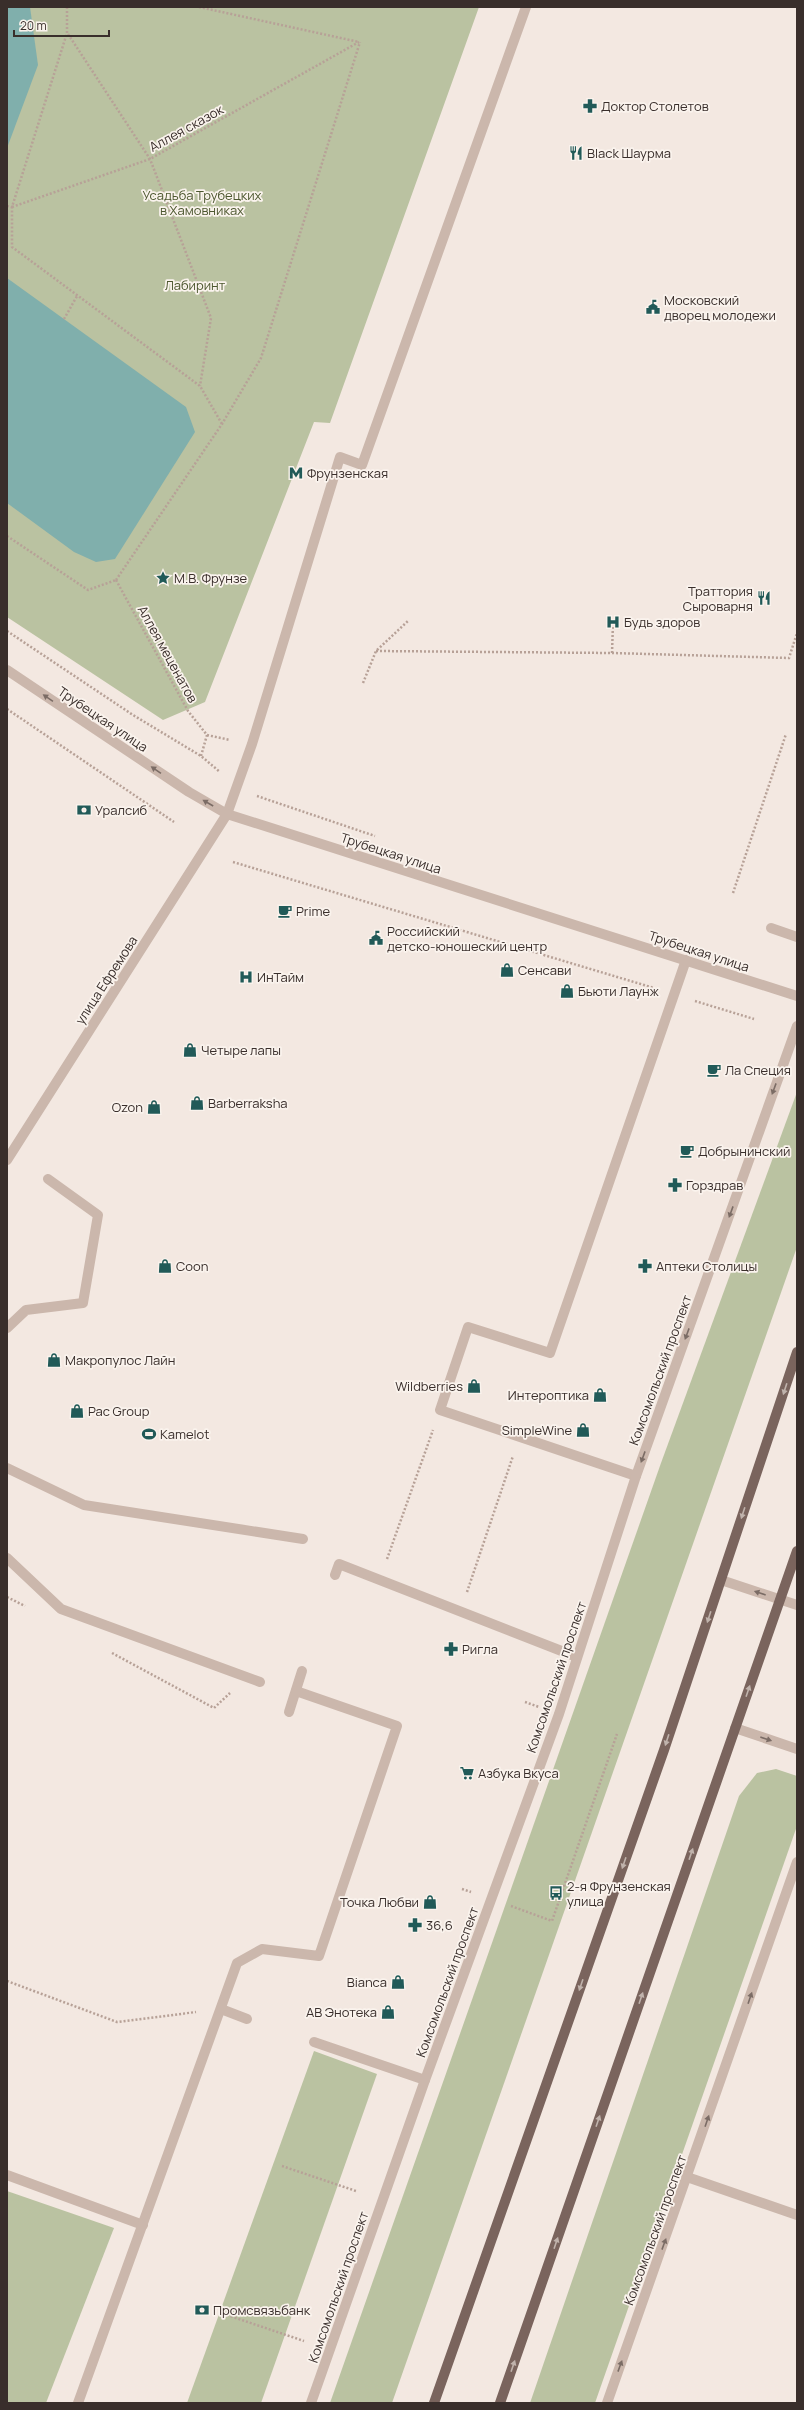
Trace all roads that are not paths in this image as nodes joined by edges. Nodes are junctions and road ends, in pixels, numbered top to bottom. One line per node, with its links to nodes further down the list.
1 (526, 7): 3 (street, улица Ефремова)
2 (7, 670): 3 (street, Трубецкая улица, one-way to 2)
3 (227, 814): 6 (street, Трубецкая улица); 9 (street, улица Ефремова)
4 (771, 928): 5 (street)
5 (797, 937)
6 (686, 960): 7 (street, Трубецкая улица); 14 (street)
7 (797, 996)
8 (797, 1026): 14 (street, Комсомольский проспект, one-way to 14)
9 (7, 1160)
10 (48, 1179): 11 (street)
11 (7, 1328)
12 (797, 1352): 19 (main road, one-way to 19)
13 (7, 1468): 15 (street)
14 (636, 1476): 22 (street, Комсомольский проспект)
15 (303, 1539)
16 (797, 1551): 20 (main road)
17 (7, 1558): 24 (street)
18 (335, 1575): 22 (street)
19 (721, 1580): 20 (street, one-way to 19); 40 (main road, one-way to 40)
20 (780, 1599): 21 (street); 27 (main road, one-way to 20)
21 (797, 1605)
22 (577, 1657): 33 (street, Комсомольский проспект)
23 (302, 1671): 25 (street)
24 (260, 1682)
25 (296, 1691): 26 (street); 30 (street)
26 (288, 1712)
27 (735, 1728): 28 (street, one-way to 28); 41 (main road, one-way to 27)
28 (797, 1749)
29 (797, 1862): 35 (street, Комсомольский проспект, one-way to 29)
30 (220, 2009): 31 (street); 37 (street)
31 (247, 2019)
32 (314, 2042): 33 (street)
33 (425, 2080): 39 (street, Комсомольский проспект)
34 (7, 2175): 37 (street)
35 (688, 2177): 36 (street); 42 (street, Комсомольский проспект, one-way to 35)
36 (797, 2216)
37 (142, 2226): 38 (street)
38 (78, 2403)
39 (312, 2403)
40 (434, 2403)
41 (500, 2403)
42 (607, 2403)

